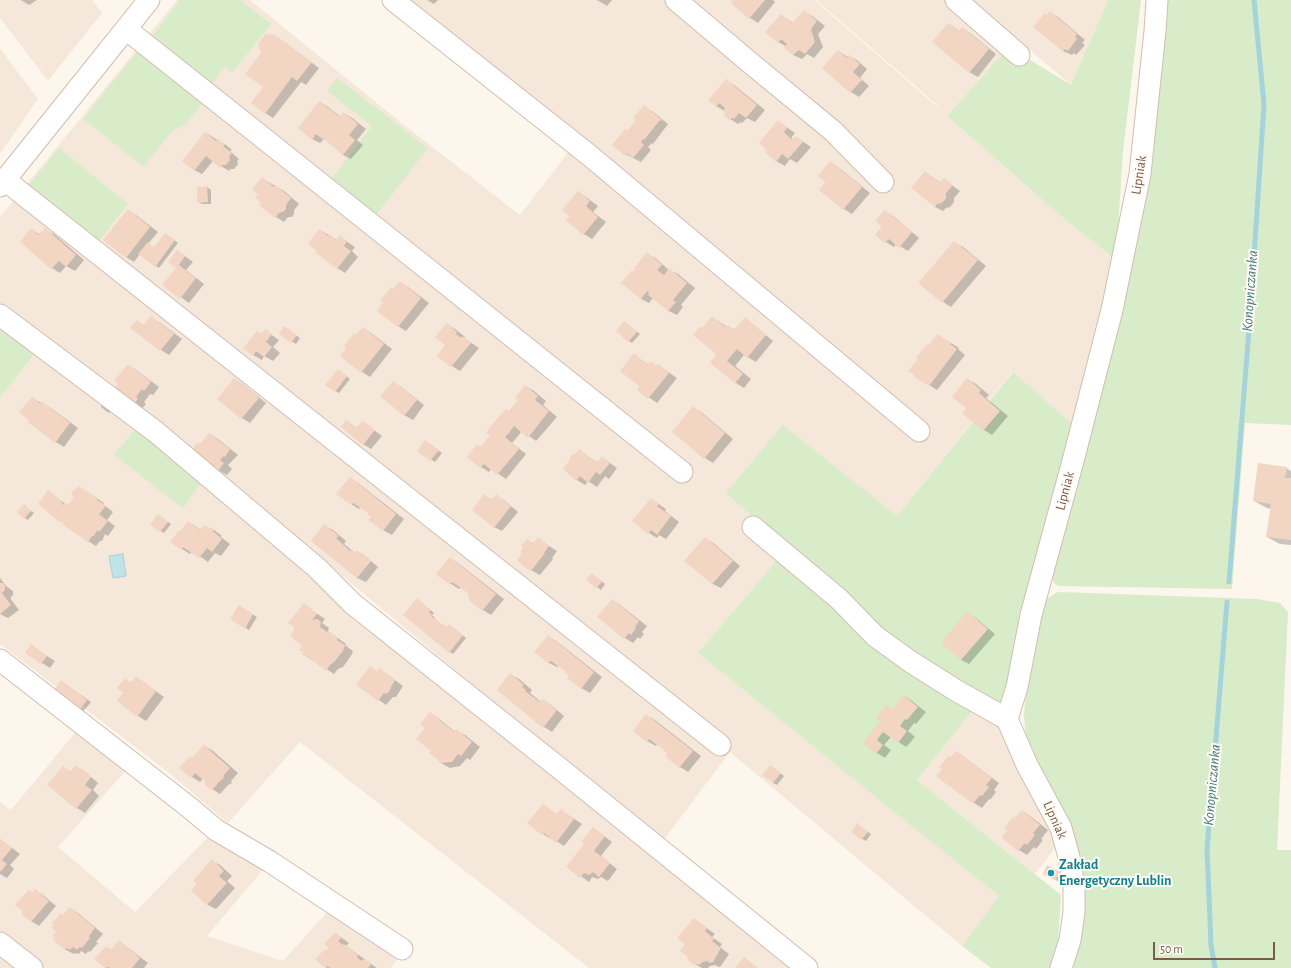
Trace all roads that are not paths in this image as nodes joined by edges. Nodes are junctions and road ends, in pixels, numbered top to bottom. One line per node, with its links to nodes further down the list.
1 (149, 0): 6 (street)
2 (393, 0): 11 (street)
3 (676, 0): 8 (street)
4 (956, 0): 7 (street)
5 (1157, 0): 15 (street, Lipniak)
6 (126, 29): 9 (street); 12 (street)
7 (1019, 55)
8 (883, 182)
9 (2, 183): 16 (street)
10 (0, 314): 20 (street)
11 (919, 431)
12 (682, 472)
13 (753, 527): 15 (street)
14 (0, 660): 18 (street)
15 (1007, 719): 21 (street, Lipniak)
16 (720, 745)
17 (0, 943): 19 (street)
18 (402, 949)
19 (32, 968)
20 (807, 968)
21 (1061, 968)

